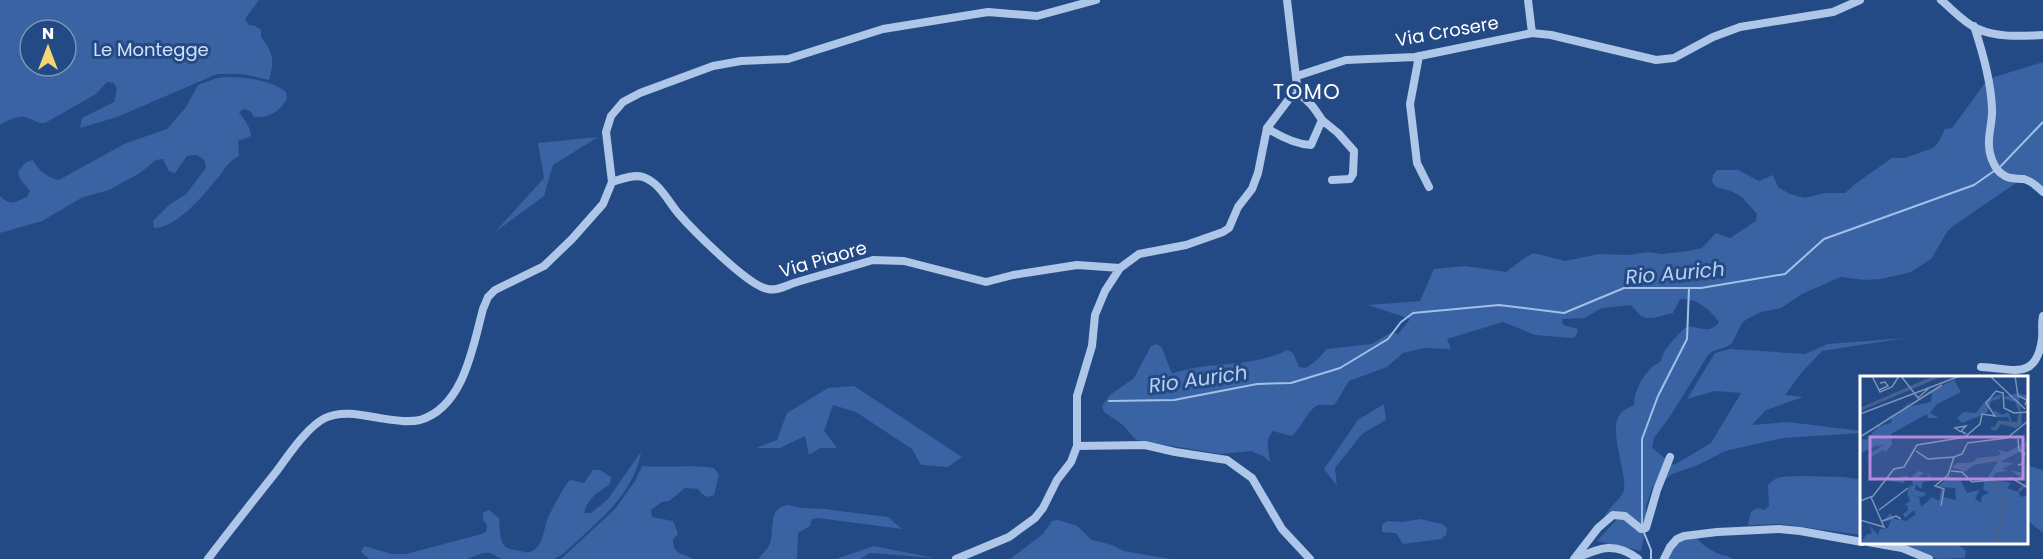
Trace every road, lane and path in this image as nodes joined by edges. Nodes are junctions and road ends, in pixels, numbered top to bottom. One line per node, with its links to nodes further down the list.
1 (1096, 0): 15 (street)
2 (1287, 0): 10 (street)
3 (1528, 0): 7 (street)
4 (1860, 0): 7 (street)
5 (1941, 0): 6 (street)
6 (1974, 26): 8 (street); 17 (street)
7 (1532, 33): 9 (street, Via Crosere)
8 (2043, 35)
9 (1419, 56): 10 (street, Via Crosere); 16 (street)
10 (1297, 76): 11 (street)
11 (1298, 94): 12 (street); 13 (street)
12 (1322, 120): 13 (street); 14 (street)
13 (1267, 128): 18 (street)
14 (1332, 180)
15 (612, 182): 18 (street, Via Piaore); 25 (street)
16 (1429, 188)
17 (2043, 192)
18 (1120, 268): 21 (street)
19 (2043, 316): 20 (street)
20 (1981, 367)
21 (1077, 446): 26 (street); 27 (street)
22 (1670, 457): 28 (street)
23 (1860, 542): 30 (street)
24 (1875, 544): 31 (street)
25 (208, 559)
26 (956, 559)
27 (1310, 559)
28 (1574, 559): 29 (street)
29 (1638, 559)
30 (1664, 559)
31 (1929, 559)

